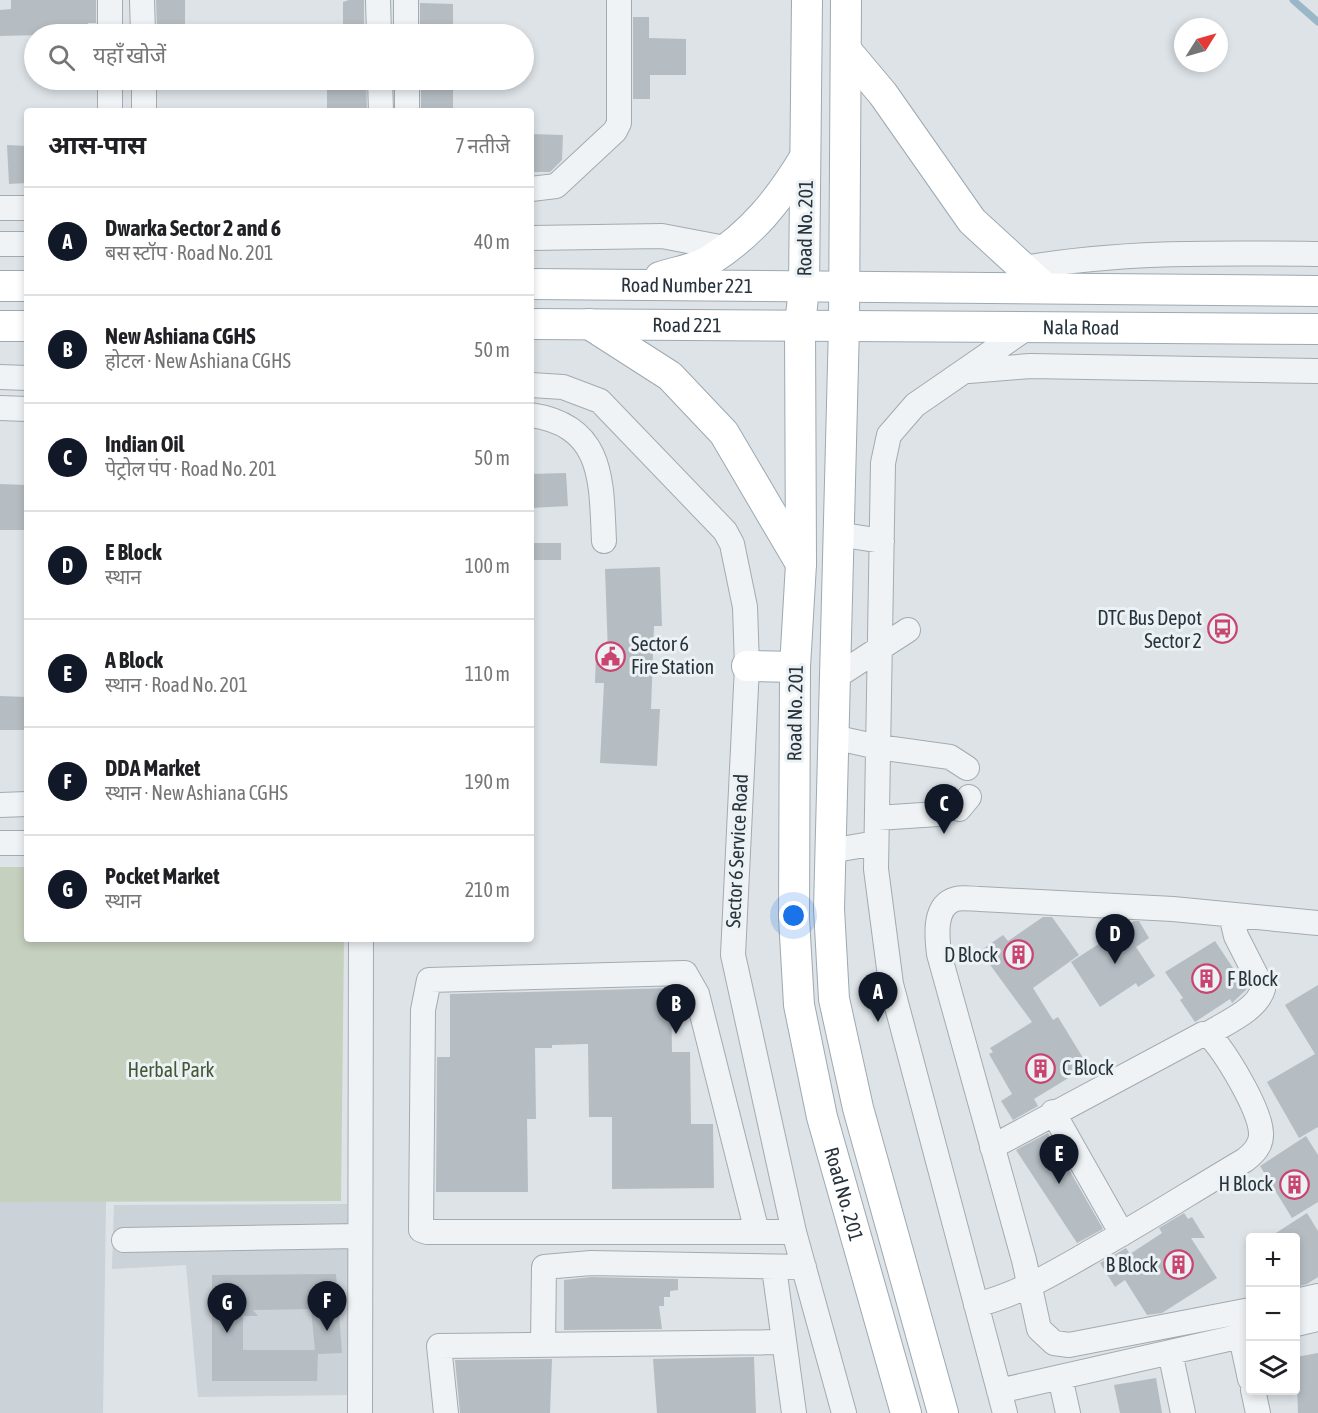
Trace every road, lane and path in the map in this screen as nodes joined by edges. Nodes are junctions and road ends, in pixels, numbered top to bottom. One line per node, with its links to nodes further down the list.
1 (110, 0): 8 (street)
2 (142, 0): 9 (street)
3 (378, 0): 10 (street)
4 (406, 0): 11 (street)
5 (619, 0): 22 (street)
6 (807, 0): 21 (main road, Road No. 201)
7 (846, 0): 12 (main road, Road No. 201)
8 (110, 24)
9 (143, 24)
10 (379, 24)
11 (406, 24)
12 (846, 50): 30 (main road); 35 (main road, Road No. 201)
13 (110, 90): 17 (street)
14 (144, 90): 18 (street)
15 (380, 90): 19 (street)
16 (407, 90): 20 (street)
17 (110, 108)
18 (144, 108)
19 (381, 108)
20 (407, 108)
21 (807, 155): 28 (main road); 36 (main road, Road No. 201)
22 (534, 189)
23 (0, 208): 24 (street)
24 (24, 208)
25 (534, 238): 28 (street)
26 (0, 244): 27 (street)
27 (24, 244)
28 (725, 248): 32 (main road)
29 (1318, 254): 30 (street)
30 (1035, 278): 35 (main road, Nala Road); 37 (main road, Nala Road)
31 (534, 284): 32 (main road, Road Number 221)
32 (637, 284): 36 (main road, Road Number 221)
33 (0, 286): 34 (main road)
34 (24, 286)
35 (844, 286): 36 (main road, Road Number 221); 43 (main road, Road No. 201)
36 (804, 288): 42 (main road, Road No. 201)
37 (1318, 291)
38 (534, 324): 39 (main road, Road 221)
39 (589, 324): 42 (main road, Road 221); 57 (main road)
40 (0, 326): 41 (main road)
41 (24, 326)
42 (800, 326): 43 (main road, Road 221); 57 (main road, Road No. 201)
43 (844, 326): 44 (main road, Nala Road); 54 (main road, Road No. 201)
44 (1028, 327): 45 (main road, Nala Road); 46 (street)
45 (1318, 329)
46 (967, 371): 47 (street); 56 (street)
47 (1318, 371)
48 (0, 378): 49 (street)
49 (24, 378)
50 (534, 385): 60 (street, Sector 6 Service Road)
51 (0, 408): 52 (street)
52 (24, 408)
53 (534, 416): 55 (street)
54 (837, 534): 56 (street); 62 (main road, Road No. 201)
55 (604, 541)
56 (882, 541): 59 (street)
57 (801, 564): 61 (main road, Road No. 201)
58 (908, 630): 59 (street)
59 (880, 650): 62 (street); 64 (street)
60 (747, 666): 61 (main road); 81 (street, Sector 6 Service Road)
61 (795, 667): 105 (main road, Road No. 201)
62 (834, 678): 63 (main road, Road No. 201)
63 (833, 737): 64 (street); 73 (main road, Road No. 201)
64 (878, 747): 65 (street); 69 (street)
65 (967, 768)
66 (24, 804): 67 (street)
67 (0, 805)
68 (955, 806): 69 (street)
69 (877, 818): 72 (street)
70 (0, 843): 71 (street)
71 (24, 843)
72 (876, 843): 73 (street); 90 (street)
73 (830, 851): 106 (main road, Road No. 201)
74 (1231, 915): 75 (street); 77 (street); 79 (street)
75 (1318, 923)
76 (360, 942): 83 (street)
77 (1208, 1034): 78 (street); 82 (street)
78 (1053, 1112): 79 (street); 82 (street)
79 (992, 1147): 87 (street)
80 (756, 1232): 80 (street); 81 (street)
81 (795, 1232): 85 (street, Sector 6 Service Road)
82 (1122, 1234): 87 (street)
83 (358, 1236): 84 (street); 101 (street)
84 (124, 1240)
85 (804, 1267): 86 (street); 104 (street, Sector 6 Service Road)
86 (774, 1268): 95 (street); 96 (street)
87 (1030, 1287): 90 (street); 91 (street)
88 (1318, 1296): 89 (street)
89 (1300, 1300)
90 (976, 1305): 100 (street)
91 (1246, 1311)
92 (1318, 1319): 93 (street)
93 (1300, 1323)
94 (1246, 1335): 97 (street)
95 (784, 1342): 96 (street); 103 (street)
96 (543, 1344): 102 (street)
97 (1170, 1352): 98 (street); 108 (street)
98 (1060, 1377): 100 (street); 107 (street)
99 (1254, 1395): 109 (street)
100 (1002, 1402)
101 (360, 1413)
102 (446, 1413)
103 (794, 1413)
104 (844, 1413)
105 (906, 1413)
106 (943, 1413)
107 (1068, 1413)
108 (1183, 1413)
109 (1258, 1413)

